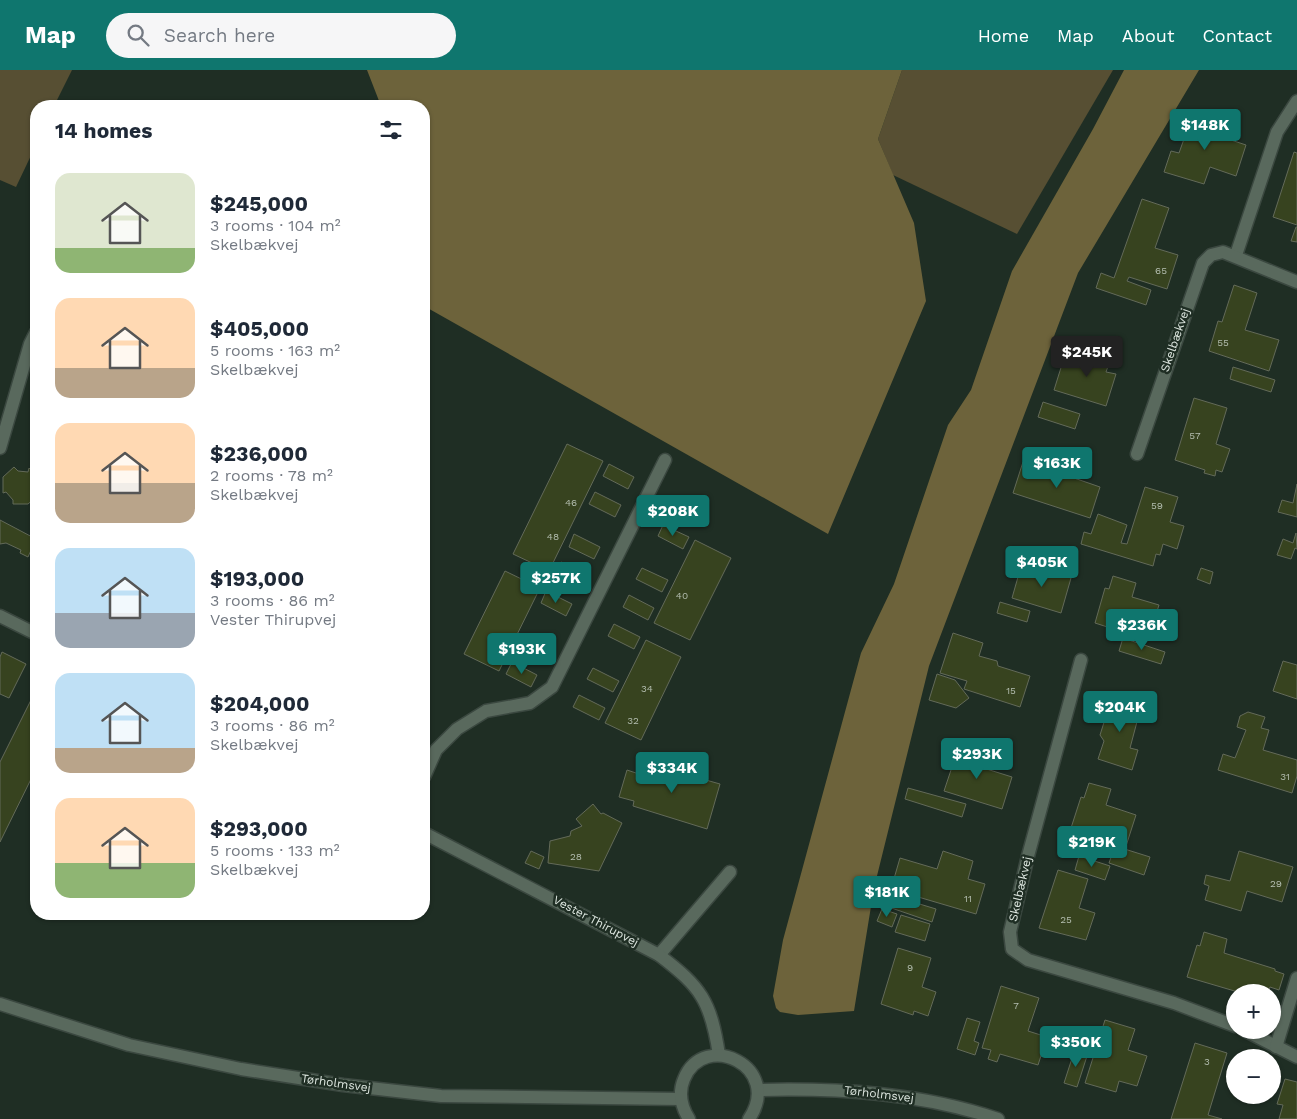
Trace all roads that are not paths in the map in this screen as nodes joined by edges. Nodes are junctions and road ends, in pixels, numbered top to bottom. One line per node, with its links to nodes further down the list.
1 (1297, 101): 2 (street)
2 (1236, 255): 3 (street, Skelbækvej); 6 (street, Skelbækvej)
3 (1297, 282)
4 (30, 344): 5 (street)
5 (0, 448)
6 (1137, 454)
7 (665, 460): 11 (street)
8 (0, 616): 9 (street)
9 (30, 631)
10 (1081, 660): 17 (street, Skelbækvej)
11 (430, 764)
12 (430, 836): 14 (street, Vester Thirupvej)
13 (730, 872): 14 (street)
14 (659, 955): 20 (street, Vester Thirupvej)
15 (1297, 978): 19 (street)
16 (0, 1004): 23 (street, Tørholmsvej)
17 (1226, 1023)
18 (1261, 1039): 19 (street)
19 (1276, 1047): 21 (street)
20 (719, 1055): 22 (street); 23 (street)
21 (1297, 1057)
22 (758, 1090): 25 (street); 26 (street, Tørholmsvej)
23 (680, 1099): 24 (street)
24 (689, 1119)
25 (749, 1119)
26 (998, 1119)

